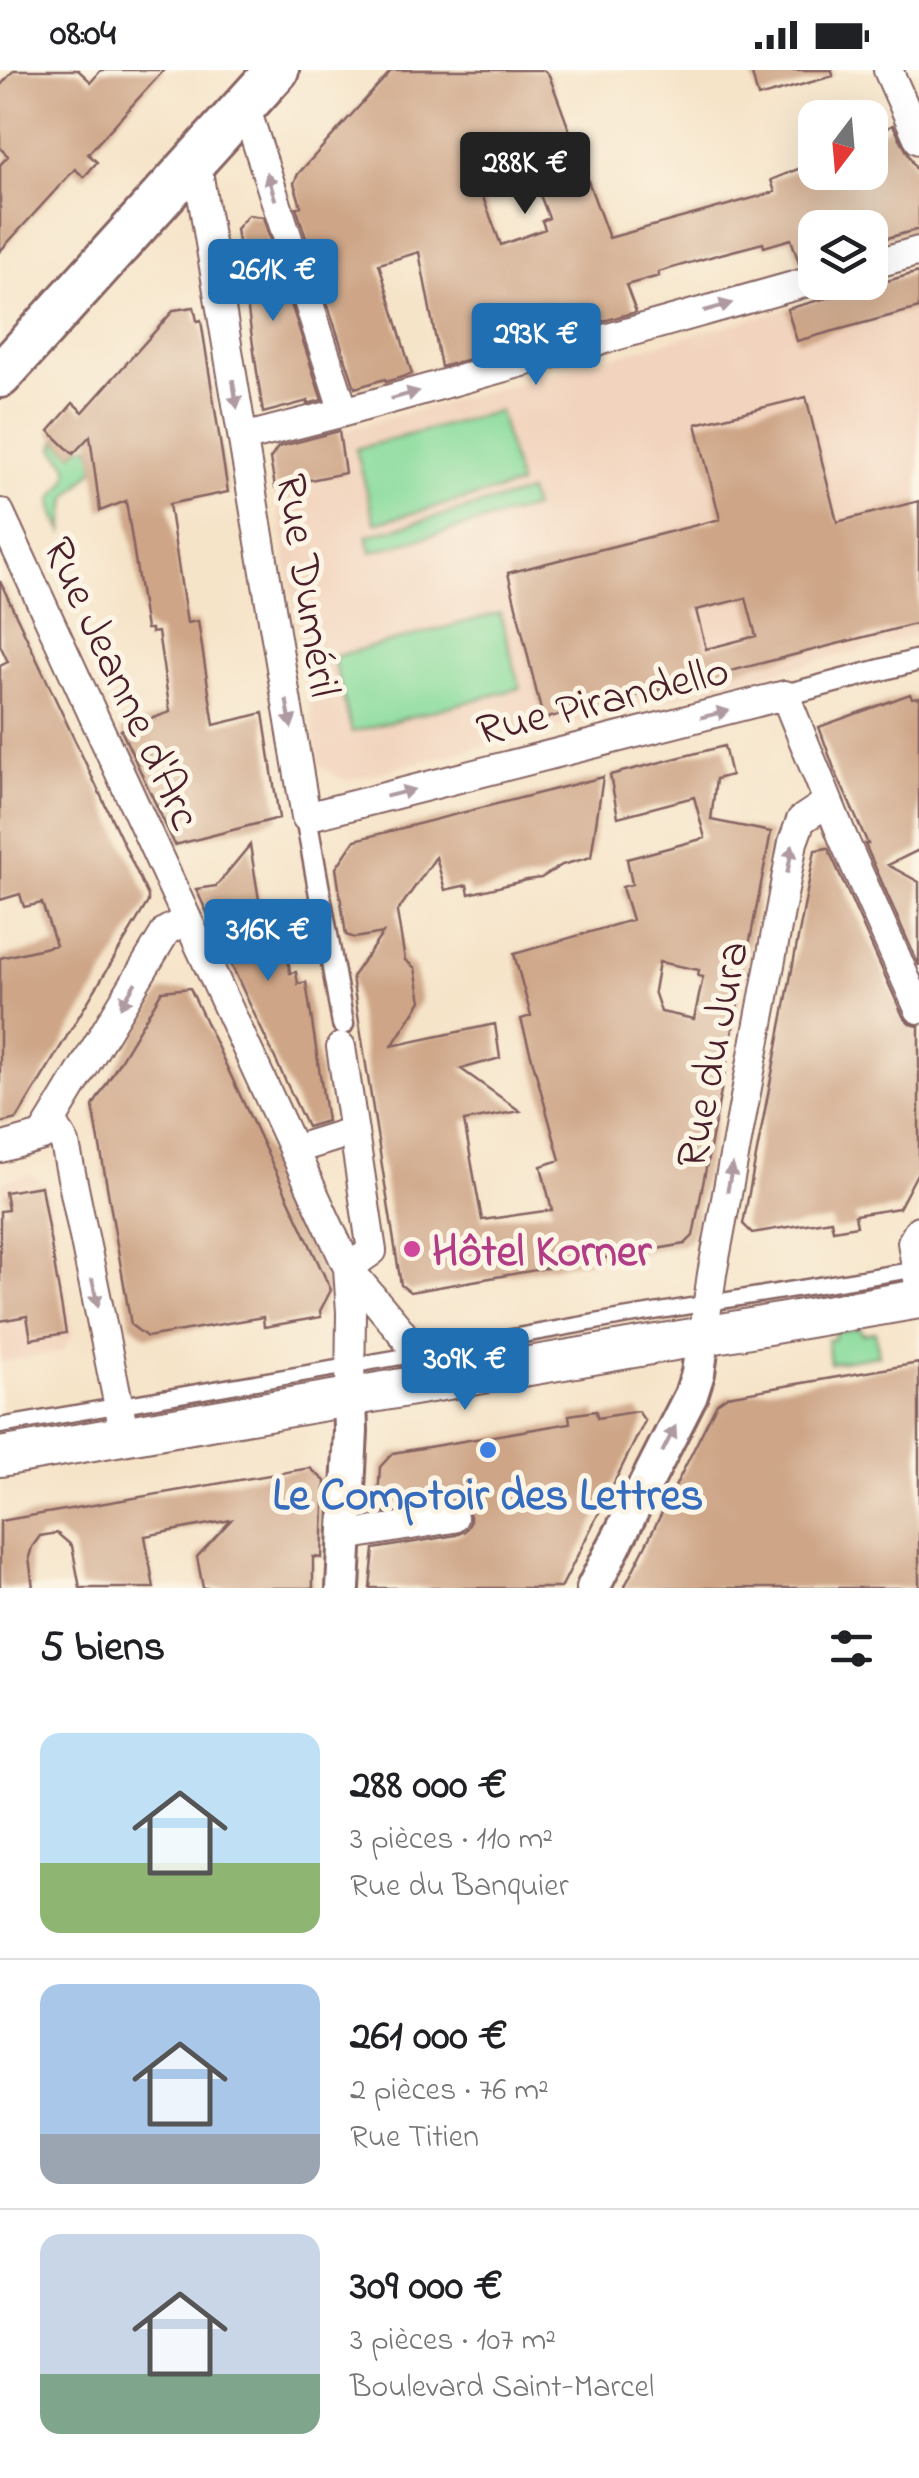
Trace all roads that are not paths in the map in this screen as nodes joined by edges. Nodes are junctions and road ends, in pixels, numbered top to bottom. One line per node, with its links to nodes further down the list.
1 (278, 70): 3 (main road)
2 (888, 70): 4 (street)
3 (245, 106): 5 (main road); 10 (street, one-way to 3)
4 (919, 140)
5 (196, 159): 9 (main road); 11 (street, Rue Duméril, one-way to 11)
6 (919, 251): 7 (street)
7 (888, 260)
8 (798, 285): 10 (street, one-way to 8)
9 (0, 376)
10 (344, 412): 11 (street)
11 (243, 438): 16 (street, Rue Duméril, one-way to 16)
12 (0, 513): 17 (street, Rue Jeanne d'Arc)
13 (919, 660): 14 (street, Rue Pirandello)
14 (785, 695): 15 (street); 16 (street, Rue Pirandello, one-way to 14)
15 (828, 802): 18 (street); 27 (street, Rue du Jura, one-way to 15)
16 (306, 816): 19 (street, Rue Duméril)
17 (186, 920): 20 (street, one-way to 20); 23 (street, Rue Jeanne d'Arc)
18 (919, 1009)
19 (344, 1042): 21 (street, Rue Duméril)
20 (52, 1120): 22 (street); 30 (street, one-way to 30)
21 (354, 1131): 23 (street); 25 (street, Rue Duméril)
22 (0, 1148)
23 (293, 1150): 25 (street, Rue Jeanne d'Arc)
24 (919, 1230): 26 (street)
25 (348, 1268): 28 (street, Rue Jeanne d'Arc); 29 (street, Rue Jeanne d'Arc)
26 (918, 1281): 27 (main road)
27 (705, 1320): 28 (main road); 36 (street, one-way to 27)
28 (428, 1369): 29 (main road)
29 (350, 1381): 30 (main road); 34 (street)
30 (122, 1421): 31 (lane); 32 (main road)
31 (0, 1426)
32 (0, 1457)
33 (453, 1518): 34 (street)
34 (346, 1536): 35 (street)
35 (343, 1588)
36 (594, 1588)

